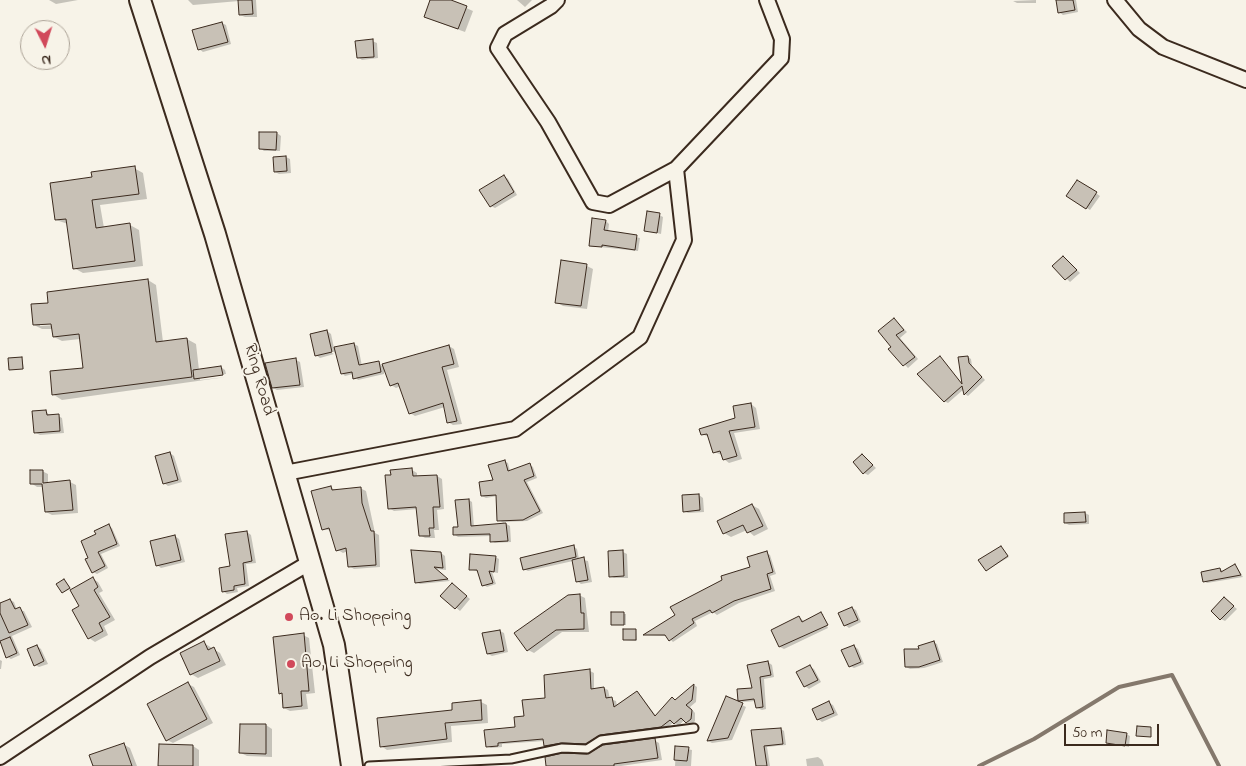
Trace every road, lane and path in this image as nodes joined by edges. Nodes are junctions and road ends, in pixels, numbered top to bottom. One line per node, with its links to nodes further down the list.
1 (140, 0): 7 (main road, Ring Road)
2 (557, 0): 6 (street)
3 (767, 0): 6 (street)
4 (1115, 0): 5 (street)
5 (1246, 80)
6 (676, 169): 7 (street)
7 (285, 473): 8 (main road, Ring Road)
8 (310, 562): 10 (street); 11 (main road, Ring Road)
9 (694, 728): 12 (lane)
10 (0, 757)
11 (352, 766)
12 (369, 766)

